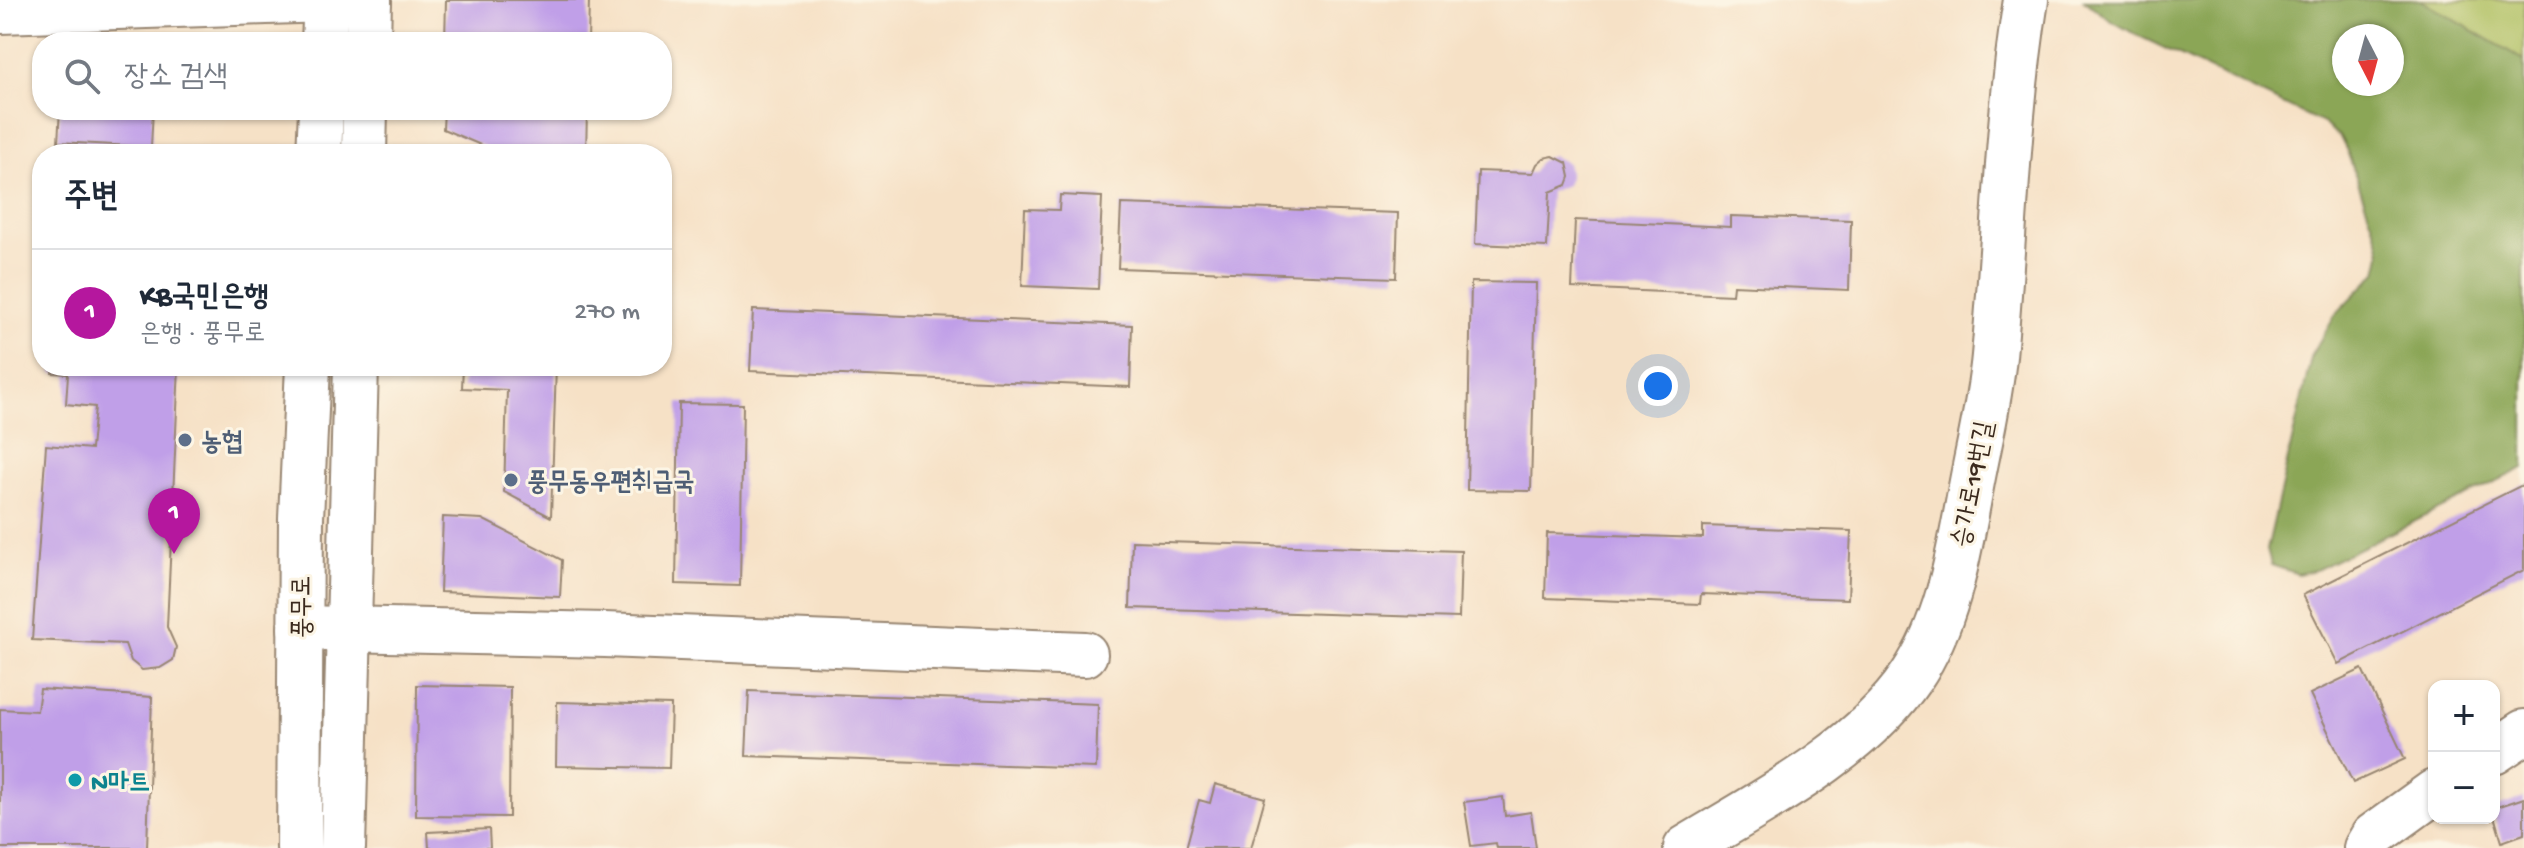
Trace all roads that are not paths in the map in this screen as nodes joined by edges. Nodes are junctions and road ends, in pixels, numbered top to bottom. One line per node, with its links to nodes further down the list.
1 (326, 0): 3 (street); 4 (street); 5 (street)
2 (2026, 0): 20 (street, 승가로19번길)
3 (0, 11)
4 (369, 14)
5 (324, 32)
6 (321, 120): 8 (street)
7 (365, 120): 9 (street)
8 (319, 144)
9 (364, 144)
10 (308, 376): 12 (street, 풍무로)
11 (356, 376): 13 (street, 풍무로)
12 (300, 628): 13 (street); 18 (street, 풍무로)
13 (348, 629): 14 (street); 19 (street, 풍무로)
14 (1085, 654)
15 (2524, 732): 16 (street)
16 (2500, 748)
17 (2428, 796): 21 (street)
18 (299, 848)
19 (343, 848)
20 (1686, 848)
21 (2366, 848)

